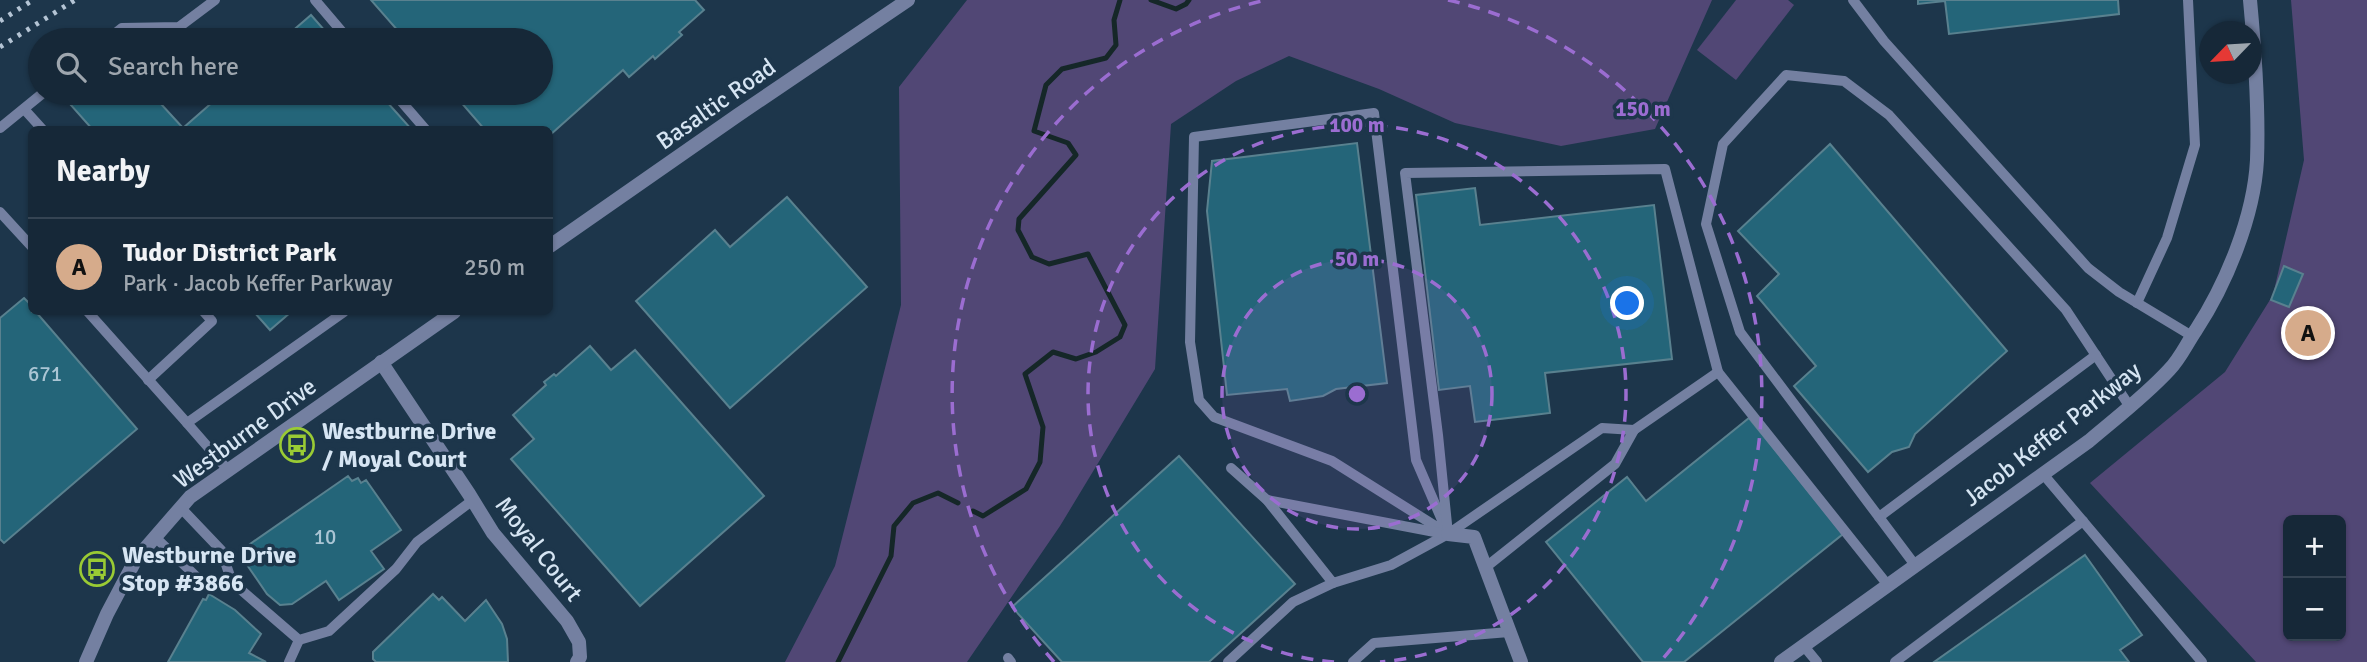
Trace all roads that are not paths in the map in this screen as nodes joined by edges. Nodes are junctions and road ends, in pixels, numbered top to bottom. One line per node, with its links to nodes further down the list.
1 (215, 0): 7 (lane)
2 (315, 0): 8 (lane)
3 (908, 0): 17 (street, Basaltic Road)
4 (1853, 0): 18 (lane)
5 (2188, 0): 18 (lane)
6 (2250, 0): 23 (street, Jacob Keffer Parkway)
7 (122, 28)
8 (339, 28)
9 (28, 105): 11 (lane)
10 (404, 105): 13 (lane)
11 (24, 108): 12 (lane); 14 (lane)
12 (40, 126)
13 (423, 126)
14 (0, 128)
15 (0, 212): 16 (lane)
16 (28, 242)
17 (553, 244)
18 (2137, 303): 23 (lane)
19 (91, 315): 27 (lane)
20 (207, 315): 27 (lane)
21 (340, 315): 29 (lane)
22 (450, 315): 25 (street)
23 (2192, 336): 28 (street, Jacob Keffer Parkway)
24 (2096, 355): 28 (lane); 37 (lane); 37 (lane)
25 (381, 362): 32 (street, Westburne Drive); 34 (street, Moyal Court)
26 (1718, 372): 30 (lane); 39 (lane); 45 (lane)
27 (148, 380): 29 (lane)
28 (2130, 407): 33 (street, Jacob Keffer Parkway)
29 (187, 424): 32 (lane)
30 (1634, 430): 39 (lane); 42 (lane)
31 (1231, 468): 35 (lane)
32 (228, 470): 36 (street, Westburne Drive)
33 (2043, 474): 38 (lane); 41 (street, Jacob Keffer Parkway)
34 (473, 500): 47 (lane); 51 (street, Moyal Court)
35 (1267, 500): 39 (lane); 44 (lane)
36 (181, 508): 40 (street, Westburne Drive); 43 (lane)
37 (1879, 517): 41 (lane)
38 (2083, 521): 57 (lane); 58 (lane)
39 (1448, 534): 39 (lane); 42 (street); 44 (lane)
40 (155, 537): 43 (lane); 49 (street, Westburne Drive)
41 (1915, 565): 45 (street, Jacob Keffer Parkway)
42 (1486, 567): 46 (street)
43 (232, 582): 47 (lane)
44 (1333, 583): 52 (lane)
45 (1887, 584): 48 (street, Jacob Keffer Parkway)
46 (1509, 632): 53 (lane); 54 (street)
47 (299, 639): 50 (lane)
48 (1804, 645): 55 (street, Jacob Keffer Parkway); 56 (lane)
49 (86, 662)
50 (289, 662)
51 (577, 662)
52 (1227, 662)
53 (1353, 662)
54 (1521, 662)
55 (1781, 662)
56 (1817, 662)
57 (1895, 662)
58 (2202, 662)

